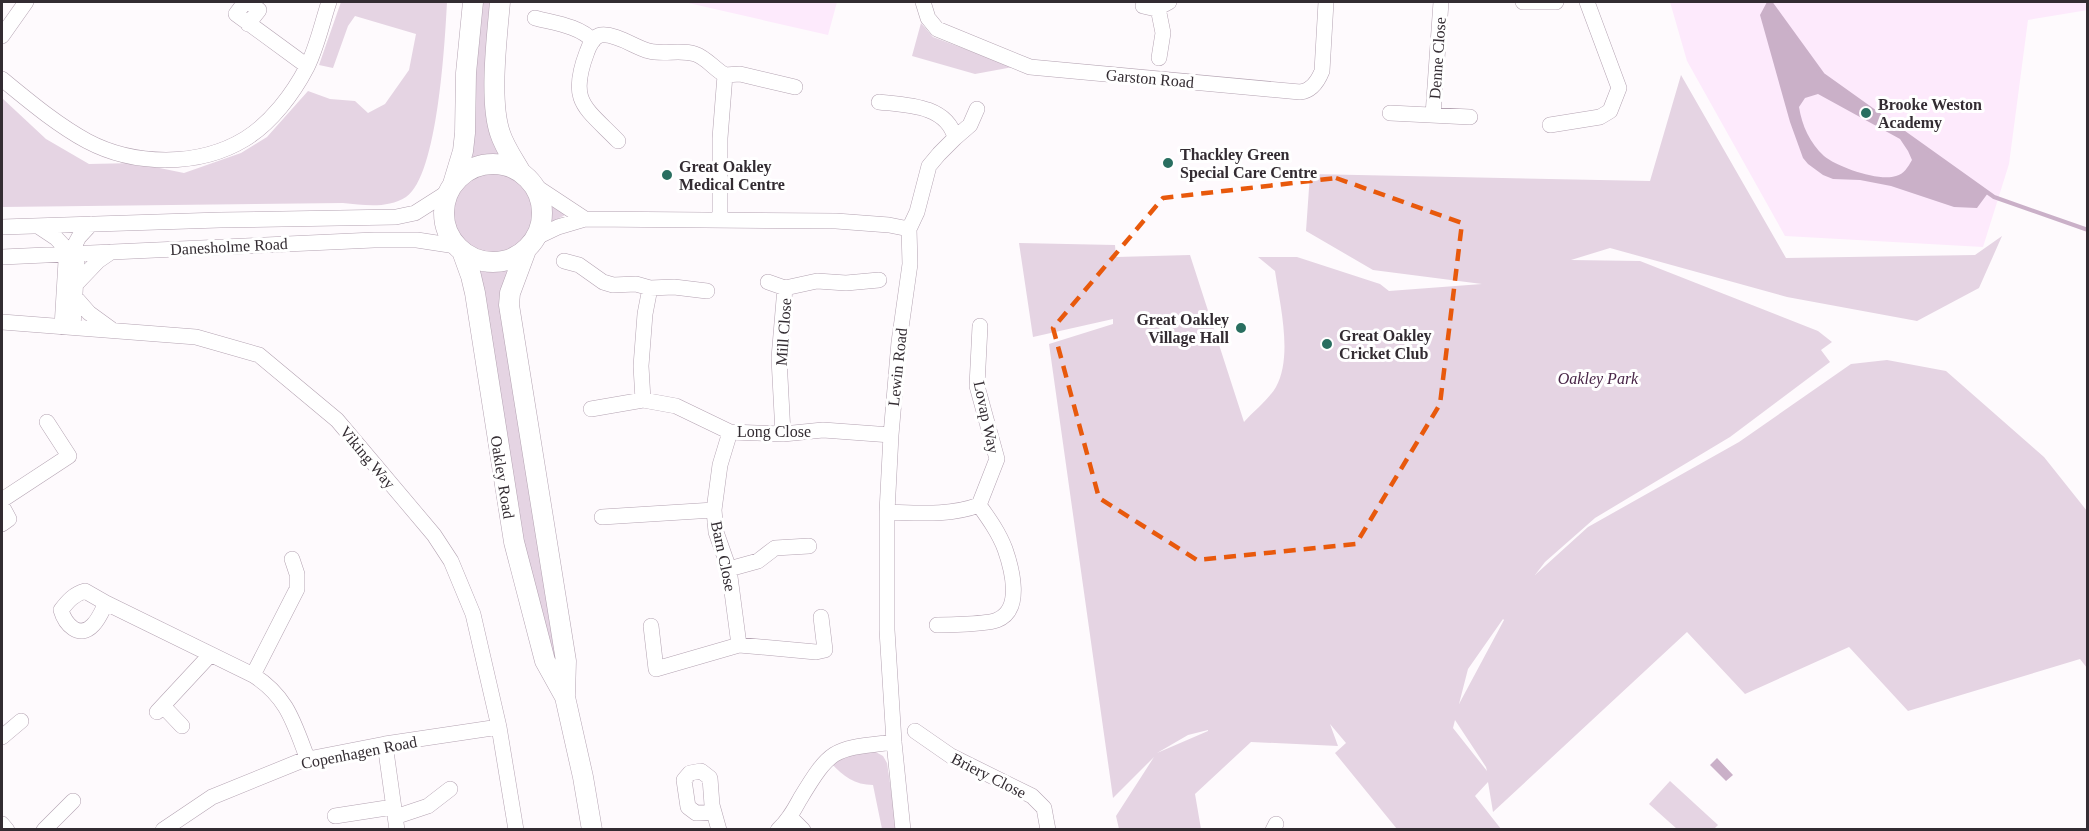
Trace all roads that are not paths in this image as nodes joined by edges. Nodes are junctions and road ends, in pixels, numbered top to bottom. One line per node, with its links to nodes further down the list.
1 (26, 2): 14 (street)
2 (246, 2): 17 (street)
3 (329, 2): 17 (street)
4 (473, 2): 31 (main road)
5 (500, 2): 29 (main road)
6 (918, 2): 7 (street, Garston Road)
7 (1326, 2)
8 (1441, 2): 24 (street, Denne Close)
9 (1523, 2): 10 (street)
10 (1556, 2)
11 (1587, 2): 26 (street)
12 (1157, 5): 16 (street)
13 (535, 18): 15 (street)
14 (2, 36)
15 (593, 41): 18 (street); 28 (street)
16 (1159, 58)
17 (307, 66): 19 (street)
18 (725, 75): 20 (street); 33 (street)
19 (2, 79)
20 (795, 87)
21 (879, 102): 27 (street)
22 (977, 109): 27 (street)
23 (1390, 112): 24 (street)
24 (1433, 115): 25 (street)
25 (1470, 117)
26 (1550, 125)
27 (955, 138): 37 (street)
28 (618, 141)
29 (520, 171): 30 (main road); 31 (main road)
30 (535, 186): 32 (street); 38 (main road)
31 (451, 188): 34 (street, Danesholme Road); 39 (main road)
32 (585, 219): 33 (street); 38 (street)
33 (720, 219): 37 (street)
34 (91, 224): 35 (street, Danesholme Road); 41 (street)
35 (38, 226): 36 (street, Danesholme Road); 41 (street)
36 (2, 227)
37 (909, 229): 61 (street, Lewin Road)
38 (531, 244): 39 (main road); 79 (main road, Oakley Road)
39 (459, 248): 40 (street, Danesholme Road); 79 (main road, Oakley Road)
40 (111, 252): 41 (street, Danesholme Road); 49 (street)
41 (70, 253): 42 (street, Danesholme Road); 49 (street)
42 (34, 255): 43 (street, Danesholme Road); 49 (street)
43 (2, 257)
44 (564, 261): 47 (street)
45 (879, 280): 48 (street, Mill Close)
46 (768, 282): 48 (street)
47 (650, 288): 50 (street); 56 (street)
48 (785, 288): 60 (street, Mill Close)
49 (70, 290): 52 (street); 54 (street); 55 (street)
50 (706, 291)
51 (2, 322): 52 (street, Viking Way)
52 (29, 324): 54 (street, Viking Way)
53 (980, 326): 63 (street, Lovap Way)
54 (68, 327): 55 (street, Viking Way)
55 (113, 331): 81 (street, Viking Way)
56 (643, 400): 57 (street, Long Close); 59 (street, Long Close)
57 (591, 409)
58 (47, 422): 62 (street)
59 (730, 432): 60 (street, Long Close); 65 (street, Barn Close)
60 (783, 434): 61 (street, Long Close)
61 (891, 435): 66 (street, Lewin Road)
62 (2, 500)
63 (979, 505): 66 (street); 75 (street)
64 (2, 506): 68 (street)
65 (714, 510): 67 (street); 71 (street, Barn Close)
66 (887, 512): 83 (street, Lewin Road)
67 (602, 517)
68 (2, 524)
69 (809, 546): 71 (street)
70 (292, 559): 78 (street)
71 (729, 569): 76 (street, Barn Close)
72 (106, 603): 77 (street)
73 (821, 617): 76 (street)
74 (651, 626): 76 (street)
75 (945, 630)
76 (739, 645)
77 (210, 656): 78 (street); 80 (street)
78 (253, 675): 85 (street)
79 (564, 697): 97 (main road, Oakley Road)
80 (182, 726)
81 (499, 727): 84 (street, Copenhagen Road); 96 (street, Viking Way)
82 (915, 731): 102 (street, Briery Close)
83 (894, 742): 90 (street); 101 (street, Lewin Road)
84 (385, 744): 85 (street, Copenhagen Road); 91 (street)
85 (308, 760): 95 (street, Copenhagen Road)
86 (450, 789): 91 (street)
87 (73, 801): 94 (street)
88 (714, 812): 98 (street)
89 (335, 816): 91 (street)
90 (790, 816): 99 (street); 100 (street)
91 (395, 818)
92 (2, 824): 93 (street)
93 (7, 830)
94 (44, 830)
95 (163, 830)
96 (516, 830)
97 (592, 830)
98 (719, 830)
99 (778, 830)
100 (803, 830)
101 (903, 830)
102 (1048, 830)

